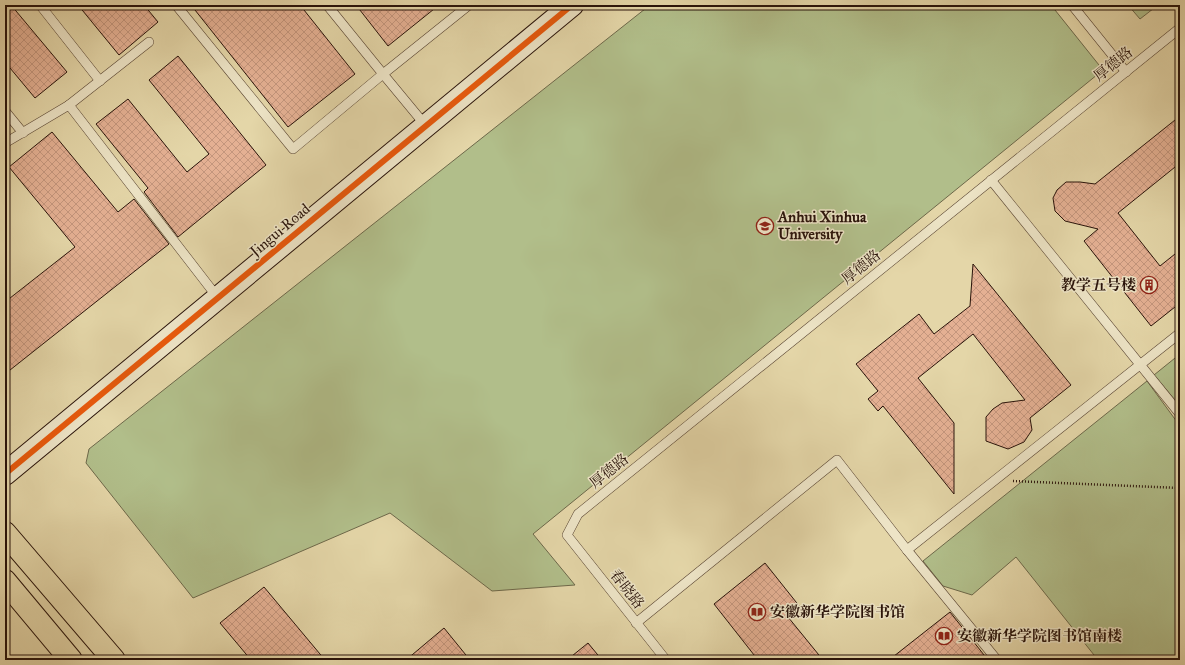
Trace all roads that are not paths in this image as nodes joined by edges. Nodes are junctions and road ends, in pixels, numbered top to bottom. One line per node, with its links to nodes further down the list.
1 (40, 5): 11 (lane)
2 (176, 5): 10 (lane)
3 (327, 5): 10 (lane)
4 (469, 5): 10 (lane)
5 (572, 5): 14 (street, Jingui Road)
6 (1072, 5): 9 (lane)
7 (1180, 28): 9 (lane, 厚德路)
8 (149, 42): 11 (lane)
9 (1126, 72): 17 (lane, 厚德路)
10 (383, 74): 14 (lane)
11 (100, 80): 12 (lane)
12 (69, 105): 15 (lane); 18 (lane)
13 (5, 111): 15 (lane)
14 (426, 126): 18 (street, Jingui Road)
15 (23, 133): 16 (lane)
16 (5, 144)
17 (991, 180): 20 (lane); 24 (lane, 厚德路)
18 (218, 298): 22 (street, Jingui Road)
19 (1180, 333): 20 (lane)
20 (1140, 365): 21 (lane); 25 (lane)
21 (1180, 414)
22 (5, 474)
23 (5, 533): 29 (main road)
24 (567, 534): 27 (lane, 春晓路)
25 (907, 550): 27 (lane); 31 (lane)
26 (5, 581): 28 (main road)
27 (636, 623): 30 (lane, 春晓路)
28 (71, 660)
29 (114, 660)
30 (666, 660)
31 (997, 660)

